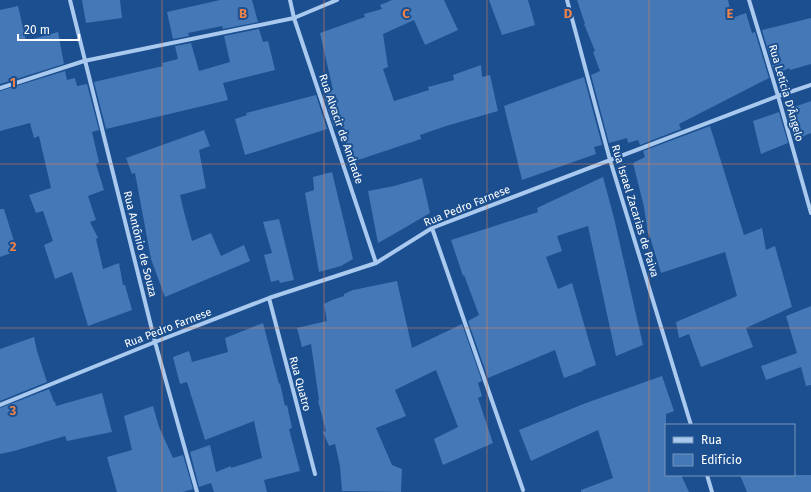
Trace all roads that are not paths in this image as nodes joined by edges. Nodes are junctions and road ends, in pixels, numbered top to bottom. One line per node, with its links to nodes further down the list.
1 (70, 0): 7 (street, Rua Antônio de Souza)
2 (290, 0): 6 (street, Rua Alvacir de Andrade)
3 (337, 0): 6 (street)
4 (567, 0): 11 (street, Rua Israel Zacarias de Paiva)
5 (749, 0): 10 (street, Rua Letícia D'Ângelo)
6 (294, 18): 7 (street); 14 (street, Rua Alvacir de Andrade)
7 (84, 61): 9 (street); 16 (street, Rua Antônio de Souza)
8 (811, 84): 10 (street, Rua Pedro Farnese)
9 (0, 88)
10 (778, 96): 11 (street, Rua Pedro Farnese); 12 (street, Rua Letícia D'Ângelo)
11 (610, 160): 13 (street, Rua Pedro Farnese); 18 (street, Rua Israel Zacarias de Paiva)
12 (811, 213)
13 (432, 228): 14 (street, Rua Pedro Farnese); 21 (street)
14 (376, 263): 15 (street, Rua Pedro Farnese)
15 (269, 298): 16 (street, Rua Pedro Farnese); 19 (street, Rua Quatro)
16 (155, 342): 17 (street, Rua Pedro Farnese); 22 (street, Rua Antônio de Souza)
17 (0, 405)
18 (692, 424)
19 (315, 474)
20 (707, 476): 23 (street)
21 (523, 490)
22 (197, 492)
23 (712, 492)

